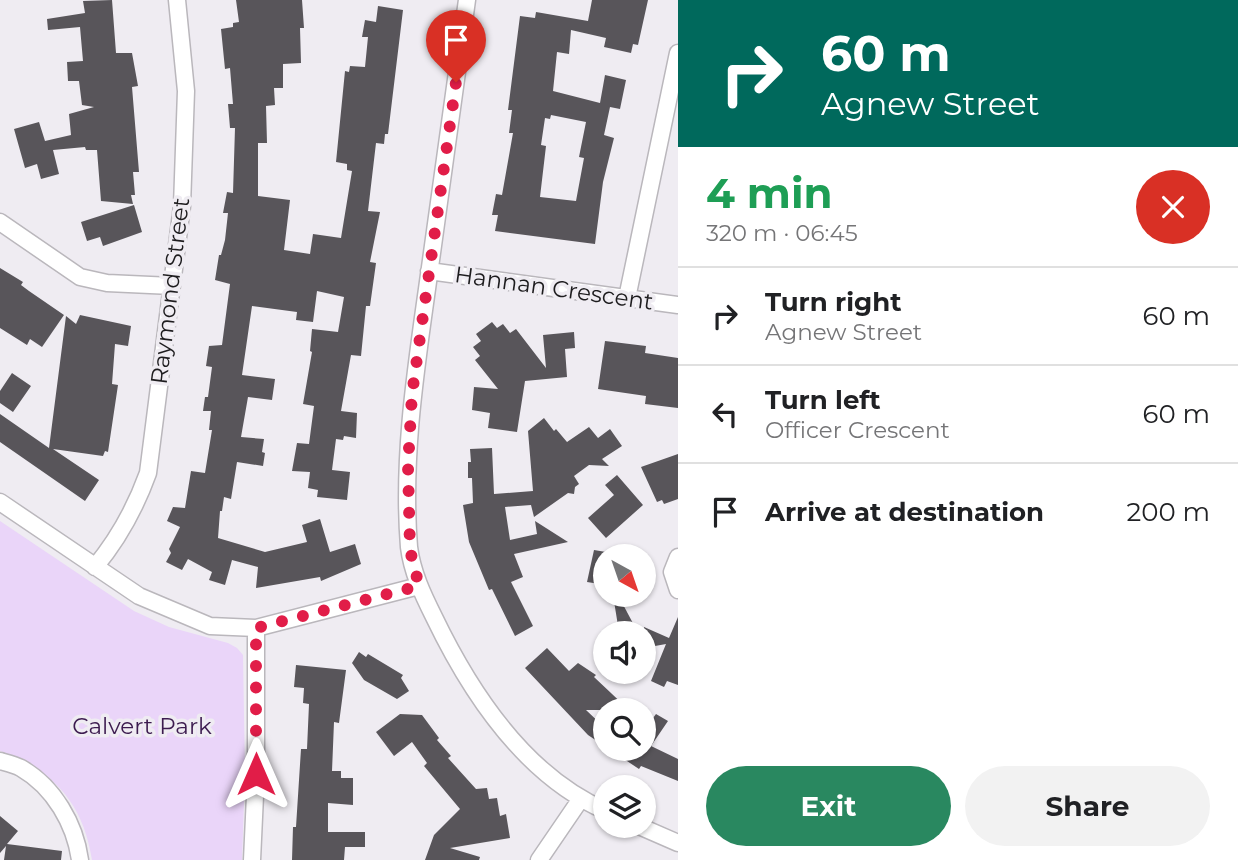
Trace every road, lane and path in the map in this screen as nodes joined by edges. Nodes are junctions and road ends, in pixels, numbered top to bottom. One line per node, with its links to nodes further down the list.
1 (177, 0): 6 (street, Raymond Street)
2 (467, 0): 5 (street)
3 (678, 53): 7 (street)
4 (0, 222): 6 (street)
5 (429, 271): 7 (street, Hannan Crescent); 12 (street)
6 (172, 286): 11 (street, Raymond Street)
7 (627, 298): 8 (street, Hannan Crescent)
8 (678, 305)
9 (0, 502): 11 (street)
10 (678, 557): 13 (street)
11 (95, 567): 14 (street)
12 (419, 586): 14 (street); 16 (street)
13 (678, 590)
14 (256, 628): 21 (street)
15 (0, 761): 20 (street)
16 (580, 800): 17 (street); 22 (street)
17 (593, 806)
18 (656, 834): 19 (street)
19 (678, 844)
20 (80, 860)
21 (252, 860)
22 (539, 860)

